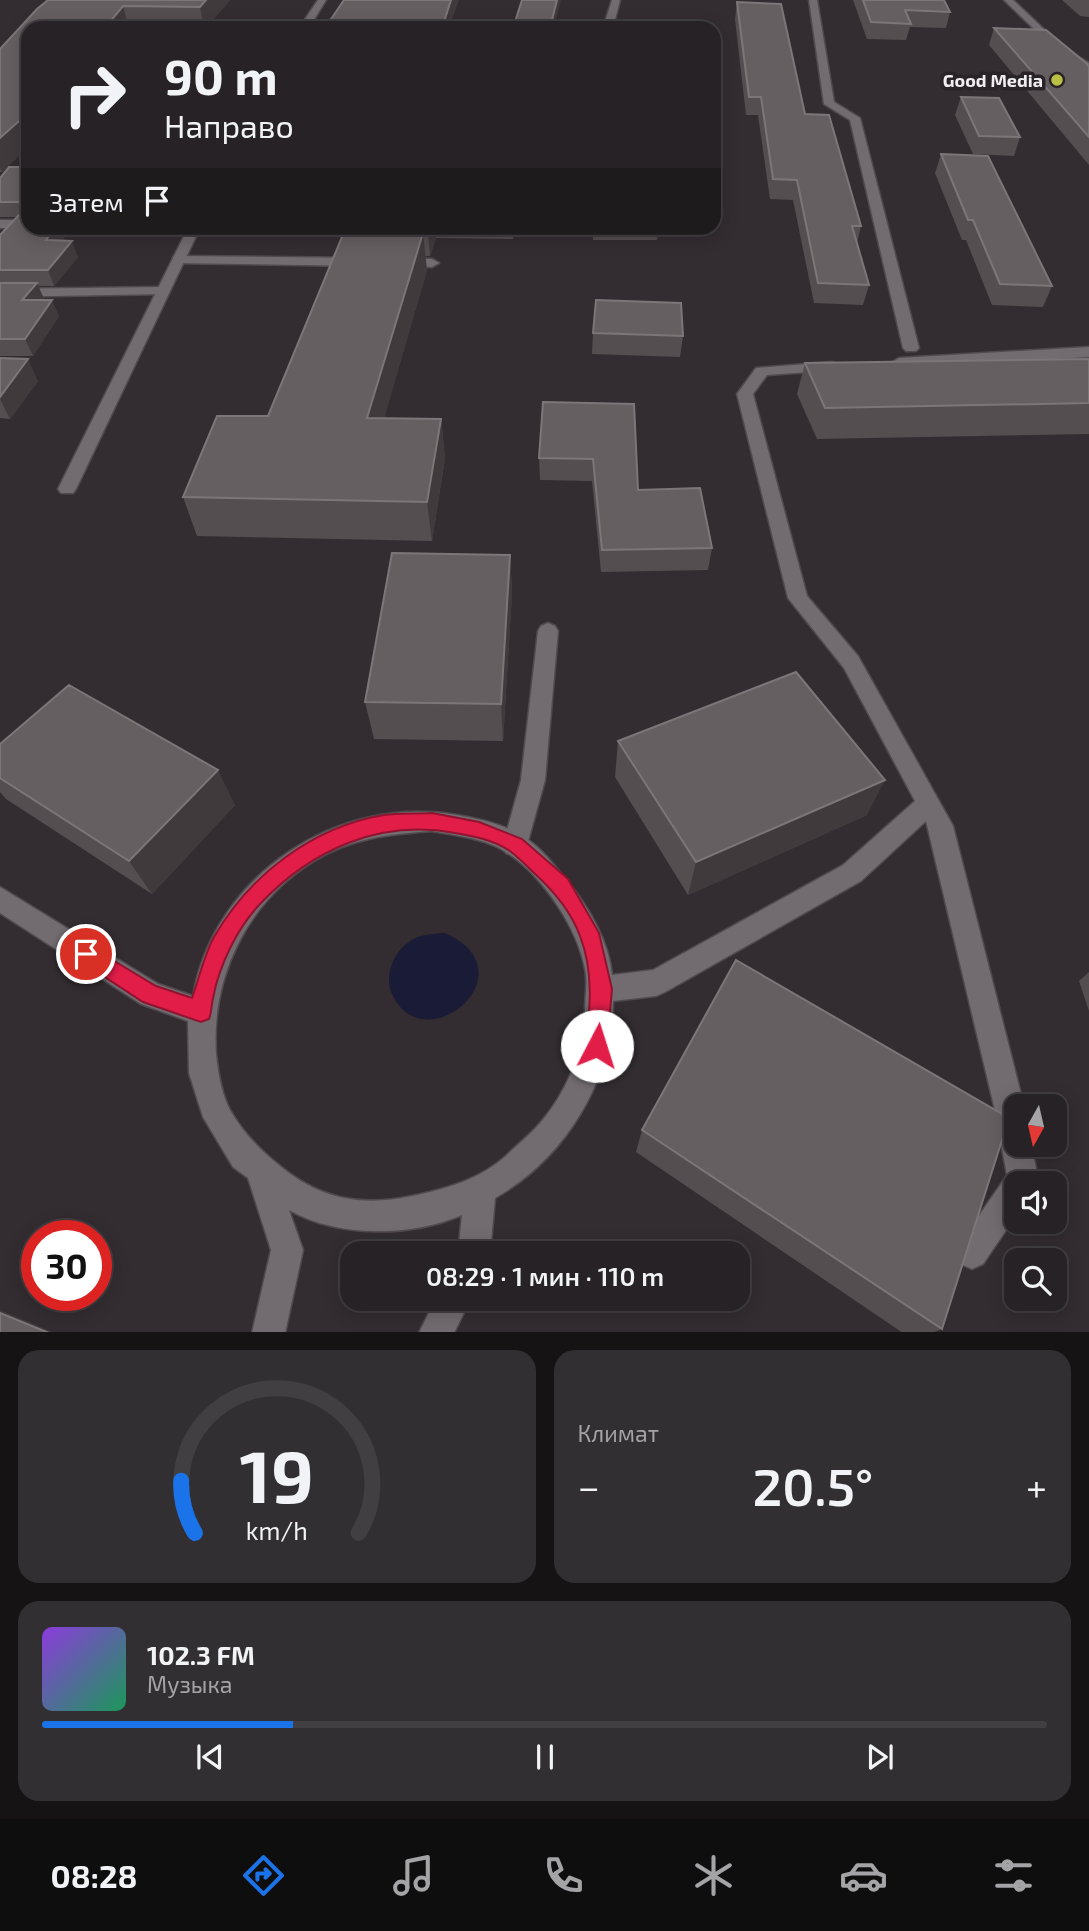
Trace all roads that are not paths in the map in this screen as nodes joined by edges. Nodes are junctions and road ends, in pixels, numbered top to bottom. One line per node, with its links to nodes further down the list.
1 (323, 0): 5 (street)
2 (616, 0): 6 (street)
3 (813, 0): 15 (street)
4 (1008, 0): 7 (street)
5 (309, 21)
6 (610, 21)
7 (1089, 67)
8 (0, 224): 9 (street)
9 (21, 225)
10 (190, 235): 11 (street)
11 (178, 260): 12 (street); 13 (street)
12 (432, 263)
13 (161, 291): 14 (street); 19 (street)
14 (0, 293)
15 (911, 348)
16 (1089, 352): 17 (street)
17 (884, 364)
18 (857, 365): 21 (street)
19 (67, 489)
20 (548, 631): 22 (street)
21 (929, 804): 24 (street); 26 (street)
22 (515, 845): 24 (street); 25 (street)
23 (0, 899): 25 (street)
24 (602, 989): 28 (street)
25 (201, 1012): 27 (street)
26 (1022, 1171)
27 (262, 1176): 28 (street); 33 (street)
28 (480, 1193): 30 (street)
29 (1004, 1206): 31 (street)
30 (475, 1241)
31 (972, 1253)
32 (447, 1311): 34 (street)
33 (268, 1332)
34 (435, 1332)

